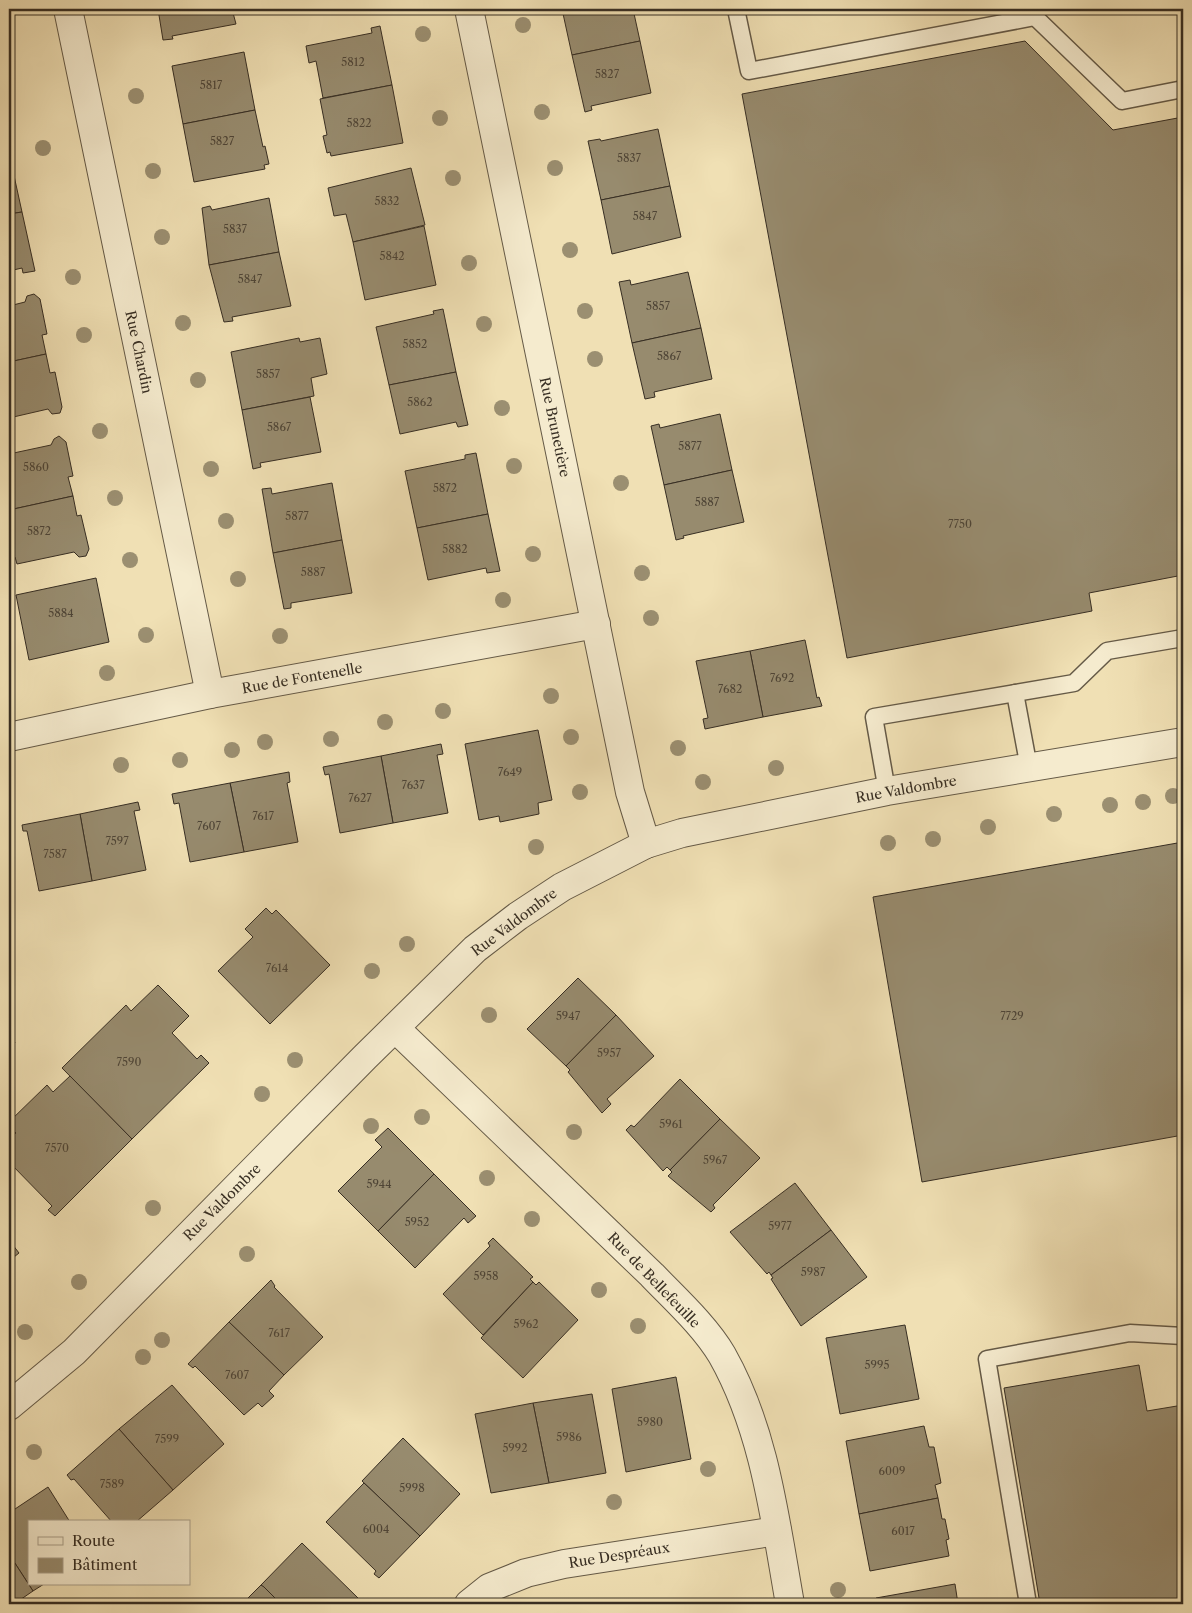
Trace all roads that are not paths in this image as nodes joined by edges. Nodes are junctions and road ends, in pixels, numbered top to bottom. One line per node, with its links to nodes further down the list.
1 (68, 9): 9 (street, Rue Chardin)
2 (468, 9): 6 (street, Rue Brunetière)
3 (736, 9): 4 (lane)
4 (1034, 13): 5 (lane)
5 (1183, 89)
6 (596, 624): 9 (street, Rue de Fontenelle); 14 (street, Rue Brunetière)
7 (1183, 638): 8 (lane)
8 (1015, 693): 12 (lane); 13 (lane)
9 (210, 694): 10 (street, Rue de Fontenelle)
10 (9, 737)
11 (1183, 742): 12 (street, Rue Valdombre)
12 (1029, 768): 13 (street, Rue Valdombre)
13 (887, 791): 14 (street, Rue Valdombre)
14 (646, 844): 15 (street, Rue Valdombre)
15 (394, 1028): 17 (street, Rue Valdombre); 18 (street, Rue de Bellefeuille)
16 (1183, 1336): 21 (lane)
17 (9, 1406)
18 (777, 1531): 19 (street, Rue Despréaux); 20 (street, Rue de Bellefeuille)
19 (469, 1604)
20 (790, 1604)
21 (1028, 1604)

